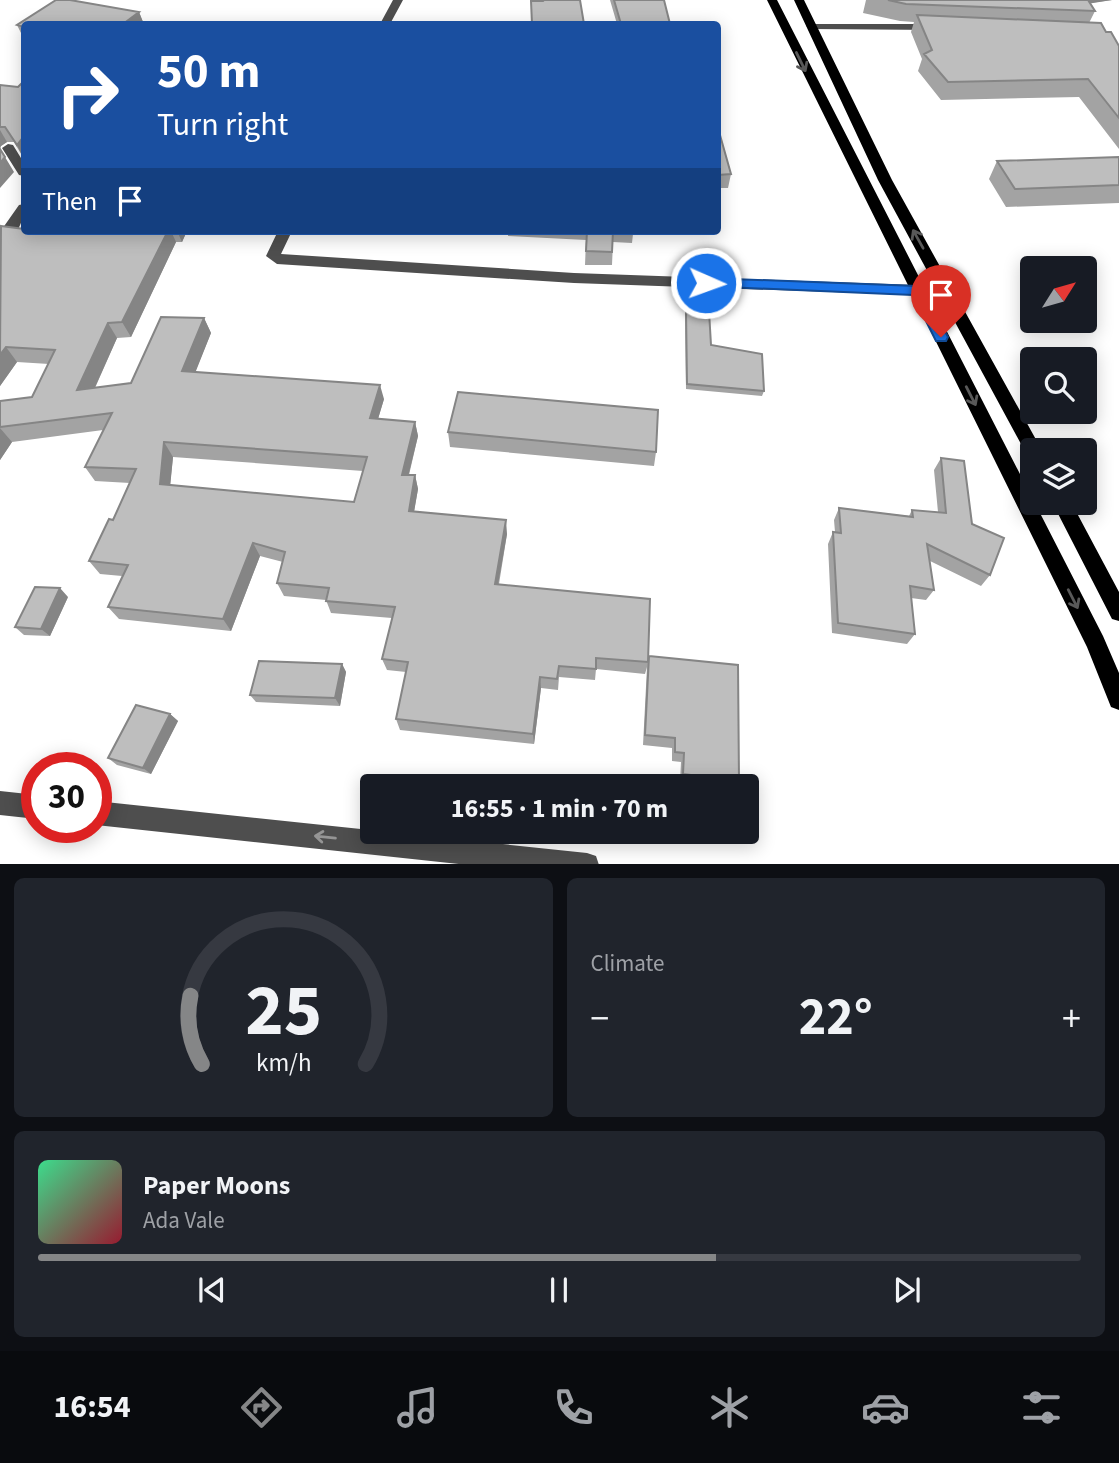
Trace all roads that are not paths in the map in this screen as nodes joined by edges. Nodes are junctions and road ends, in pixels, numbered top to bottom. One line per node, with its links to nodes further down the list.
1 (398, 0): 4 (street)
2 (772, 0): 12 (main road, one-way to 12)
3 (799, 0): 5 (main road)
4 (387, 21)
5 (812, 26): 6 (street); 13 (main road, one-way to 5)
6 (949, 27)
7 (8, 148): 8 (street)
8 (21, 168)
9 (21, 213): 11 (street)
10 (283, 235): 12 (street)
11 (0, 240)
12 (917, 290): 16 (main road, one-way to 16)
13 (1026, 438)
14 (1068, 515): 15 (main road)
15 (1119, 612)
16 (1119, 699)
17 (0, 803): 18 (street)
18 (21, 805)
19 (112, 815): 20 (street, one-way to 19)
20 (587, 864)

